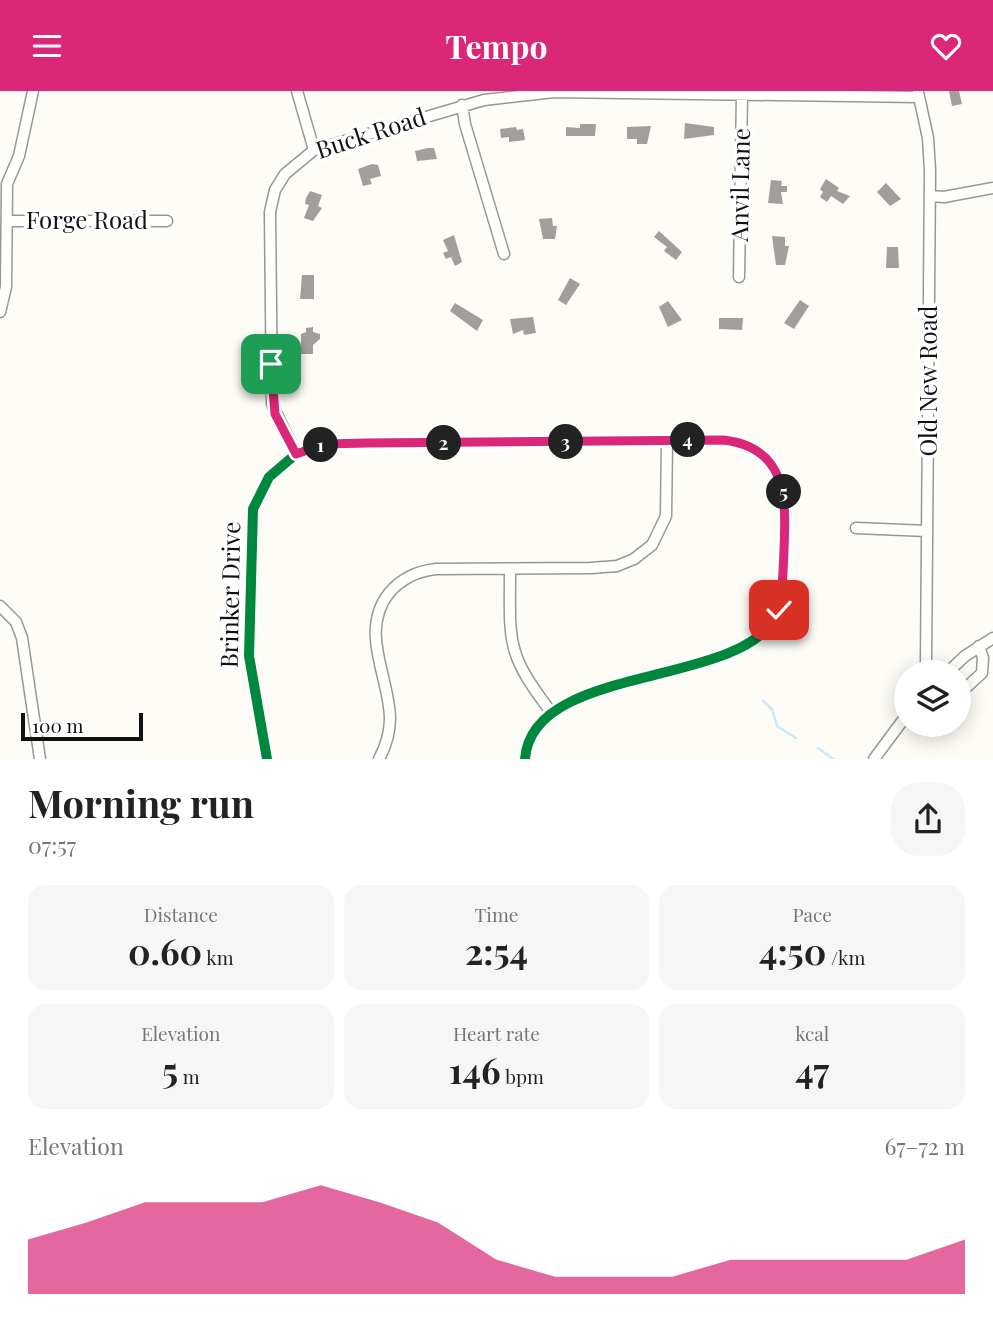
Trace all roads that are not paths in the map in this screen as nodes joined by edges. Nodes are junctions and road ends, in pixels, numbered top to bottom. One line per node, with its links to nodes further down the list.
1 (33, 91): 9 (street)
2 (297, 91): 6 (street)
3 (742, 94): 4 (street, Buck Road); 5 (street, Buck Road); 12 (street, Anvil Lane)
4 (918, 94): 8 (street, Old New Road)
5 (462, 106): 6 (street, Buck Road); 11 (street)
6 (314, 150): 15 (street, Buck Road)
7 (993, 188): 8 (street)
8 (930, 196): 17 (street, Old New Road)
9 (7, 221): 10 (street, Forge Road); 13 (street)
10 (167, 221)
11 (504, 254)
12 (739, 277)
13 (0, 312)
14 (667, 440): 15 (street, Brinker Drive); 18 (street); 25 (street, Brinker Drive)
15 (296, 454): 28 (street, Brinker Drive)
16 (856, 528): 17 (street)
17 (927, 531): 22 (street, Old New Road)
18 (510, 569): 25 (street); 29 (street)
19 (0, 606): 27 (street)
20 (993, 638): 21 (street)
21 (979, 646): 23 (street); 24 (street)
22 (926, 660)
23 (962, 660)
24 (971, 683)
25 (551, 712): 30 (street)
26 (894, 732): 31 (street)
27 (40, 759)
28 (267, 759)
29 (379, 759)
30 (526, 759)
31 (874, 759)

